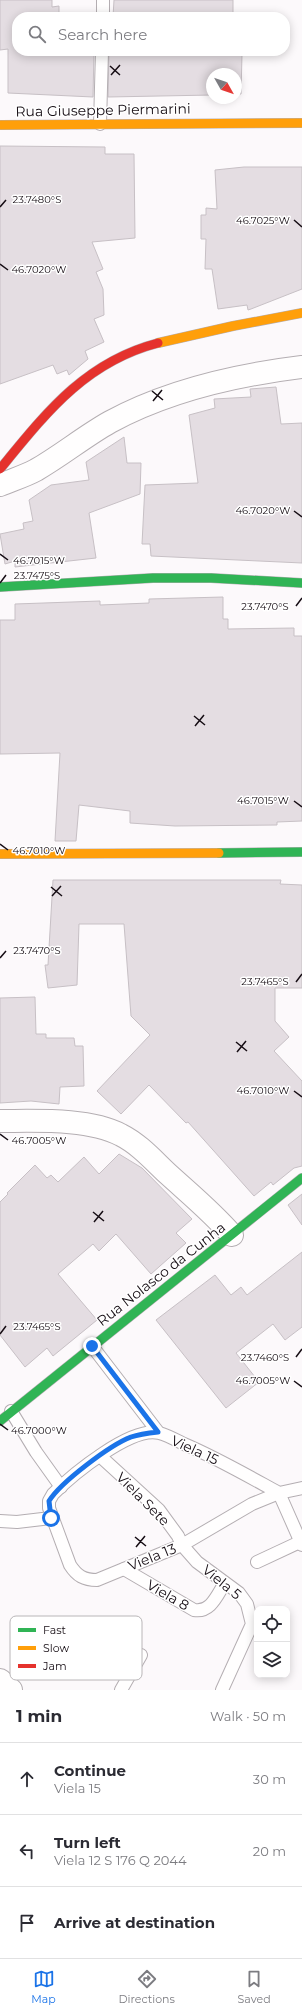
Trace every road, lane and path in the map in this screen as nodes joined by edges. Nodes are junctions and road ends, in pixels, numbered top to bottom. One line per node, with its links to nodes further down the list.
1 (103, 0): 2 (lane)
2 (103, 12)
3 (102, 56): 5 (lane)
4 (302, 123): 5 (street, Rua Giuseppe Piermarini)
5 (100, 124): 6 (street, Rua Giuseppe Piermarini)
6 (0, 125)
7 (302, 313): 9 (street)
8 (302, 367): 10 (street)
9 (0, 469)
10 (0, 485)
11 (302, 583): 12 (street)
12 (0, 587)
13 (302, 852): 14 (street)
14 (0, 854)
15 (0, 1121): 17 (street)
16 (302, 1178): 17 (street, Rua Nolasco da Cunha)
17 (232, 1235): 18 (street, Rua Nolasco da Cunha)
18 (92, 1346): 19 (street, Rua Nolasco da Cunha); 21 (lane)
19 (11, 1410): 20 (street, Rua Nolasco da Cunha); 23 (lane)
20 (0, 1422)
21 (158, 1432): 22 (lane, Viela 15); 25 (lane, Viela 15)
22 (100, 1456): 23 (lane, Viela 15); 29 (lane, Viela Sete)
23 (61, 1487): 26 (lane, Viela 15)
24 (302, 1488): 25 (lane, Viela 13)
25 (279, 1493): 28 (lane); 29 (lane, Viela 13)
26 (51, 1518): 27 (lane); 31 (lane, Viela 13)
27 (0, 1521)
28 (302, 1543): 30 (lane)
29 (182, 1545): 31 (lane, Viela 13); 32 (lane, Viela 5)
30 (257, 1562)
31 (124, 1569): 32 (lane, Viela 8)
32 (225, 1583): 37 (lane, Viela 5)
33 (0, 1680): 35 (street)
34 (127, 1680): 36 (lane)
35 (11, 1690)
36 (121, 1690)
37 (222, 1690)

